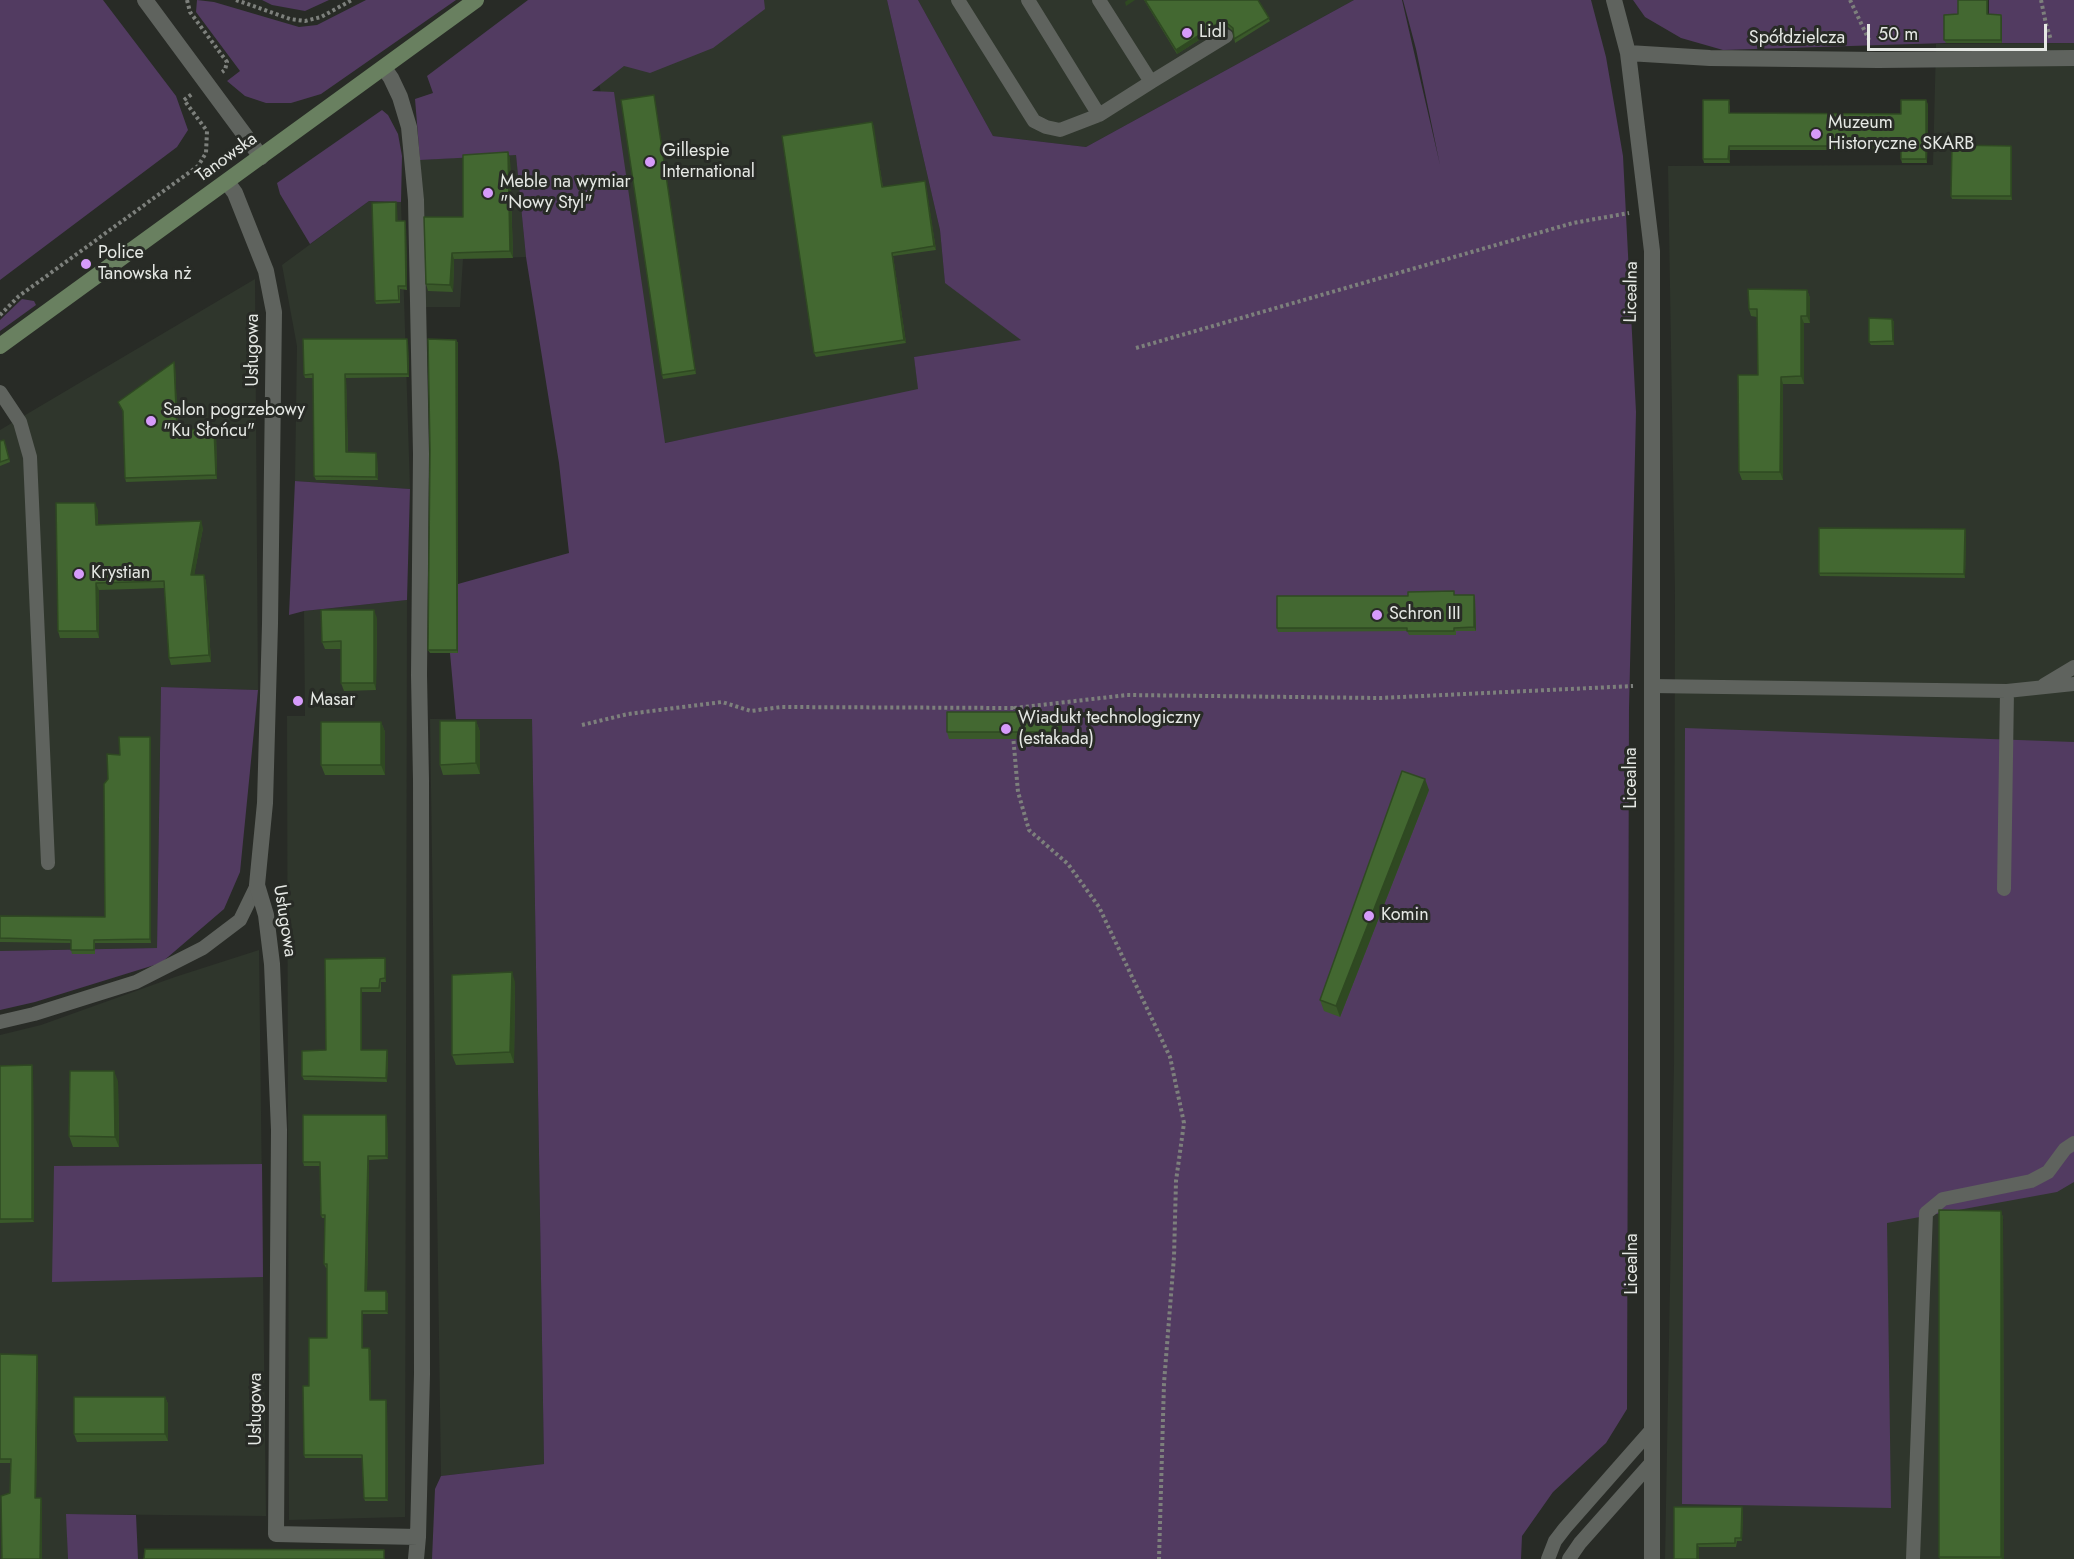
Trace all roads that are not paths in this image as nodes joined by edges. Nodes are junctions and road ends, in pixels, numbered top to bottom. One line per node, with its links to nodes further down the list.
1 (145, 0): 13 (street)
2 (476, 0): 10 (main road, Tanowska)
3 (958, 0): 12 (lane)
4 (1028, 0): 12 (lane)
5 (1100, 0): 11 (lane)
6 (1614, 0): 8 (street, Licealna)
7 (1226, 36): 11 (lane)
8 (1628, 53): 9 (street, Spółdzielcza); 19 (street, Licealna)
9 (2066, 59)
10 (384, 68): 13 (main road, Tanowska); 29 (street)
11 (1151, 82): 12 (lane)
12 (1098, 115)
13 (261, 157): 14 (main road, Tanowska)
14 (227, 182): 15 (main road, Tanowska); 23 (street, Usługowa)
15 (0, 346)
16 (0, 392): 22 (lane)
17 (2074, 667): 20 (lane)
18 (2074, 684): 20 (lane)
19 (1651, 686): 21 (lane); 27 (street, Licealna)
20 (2040, 688): 21 (lane)
21 (2007, 691): 24 (lane)
22 (48, 863)
23 (257, 885): 25 (lane); 29 (street, Usługowa)
24 (2004, 889)
25 (0, 1022)
26 (2074, 1143): 34 (lane)
27 (1653, 1428): 28 (street, Licealna); 31 (lane)
28 (1652, 1462): 32 (lane); 33 (street, Licealna)
29 (418, 1537): 30 (street)
30 (416, 1559)
31 (1548, 1559)
32 (1569, 1559)
33 (1652, 1559)
34 (1913, 1559)

